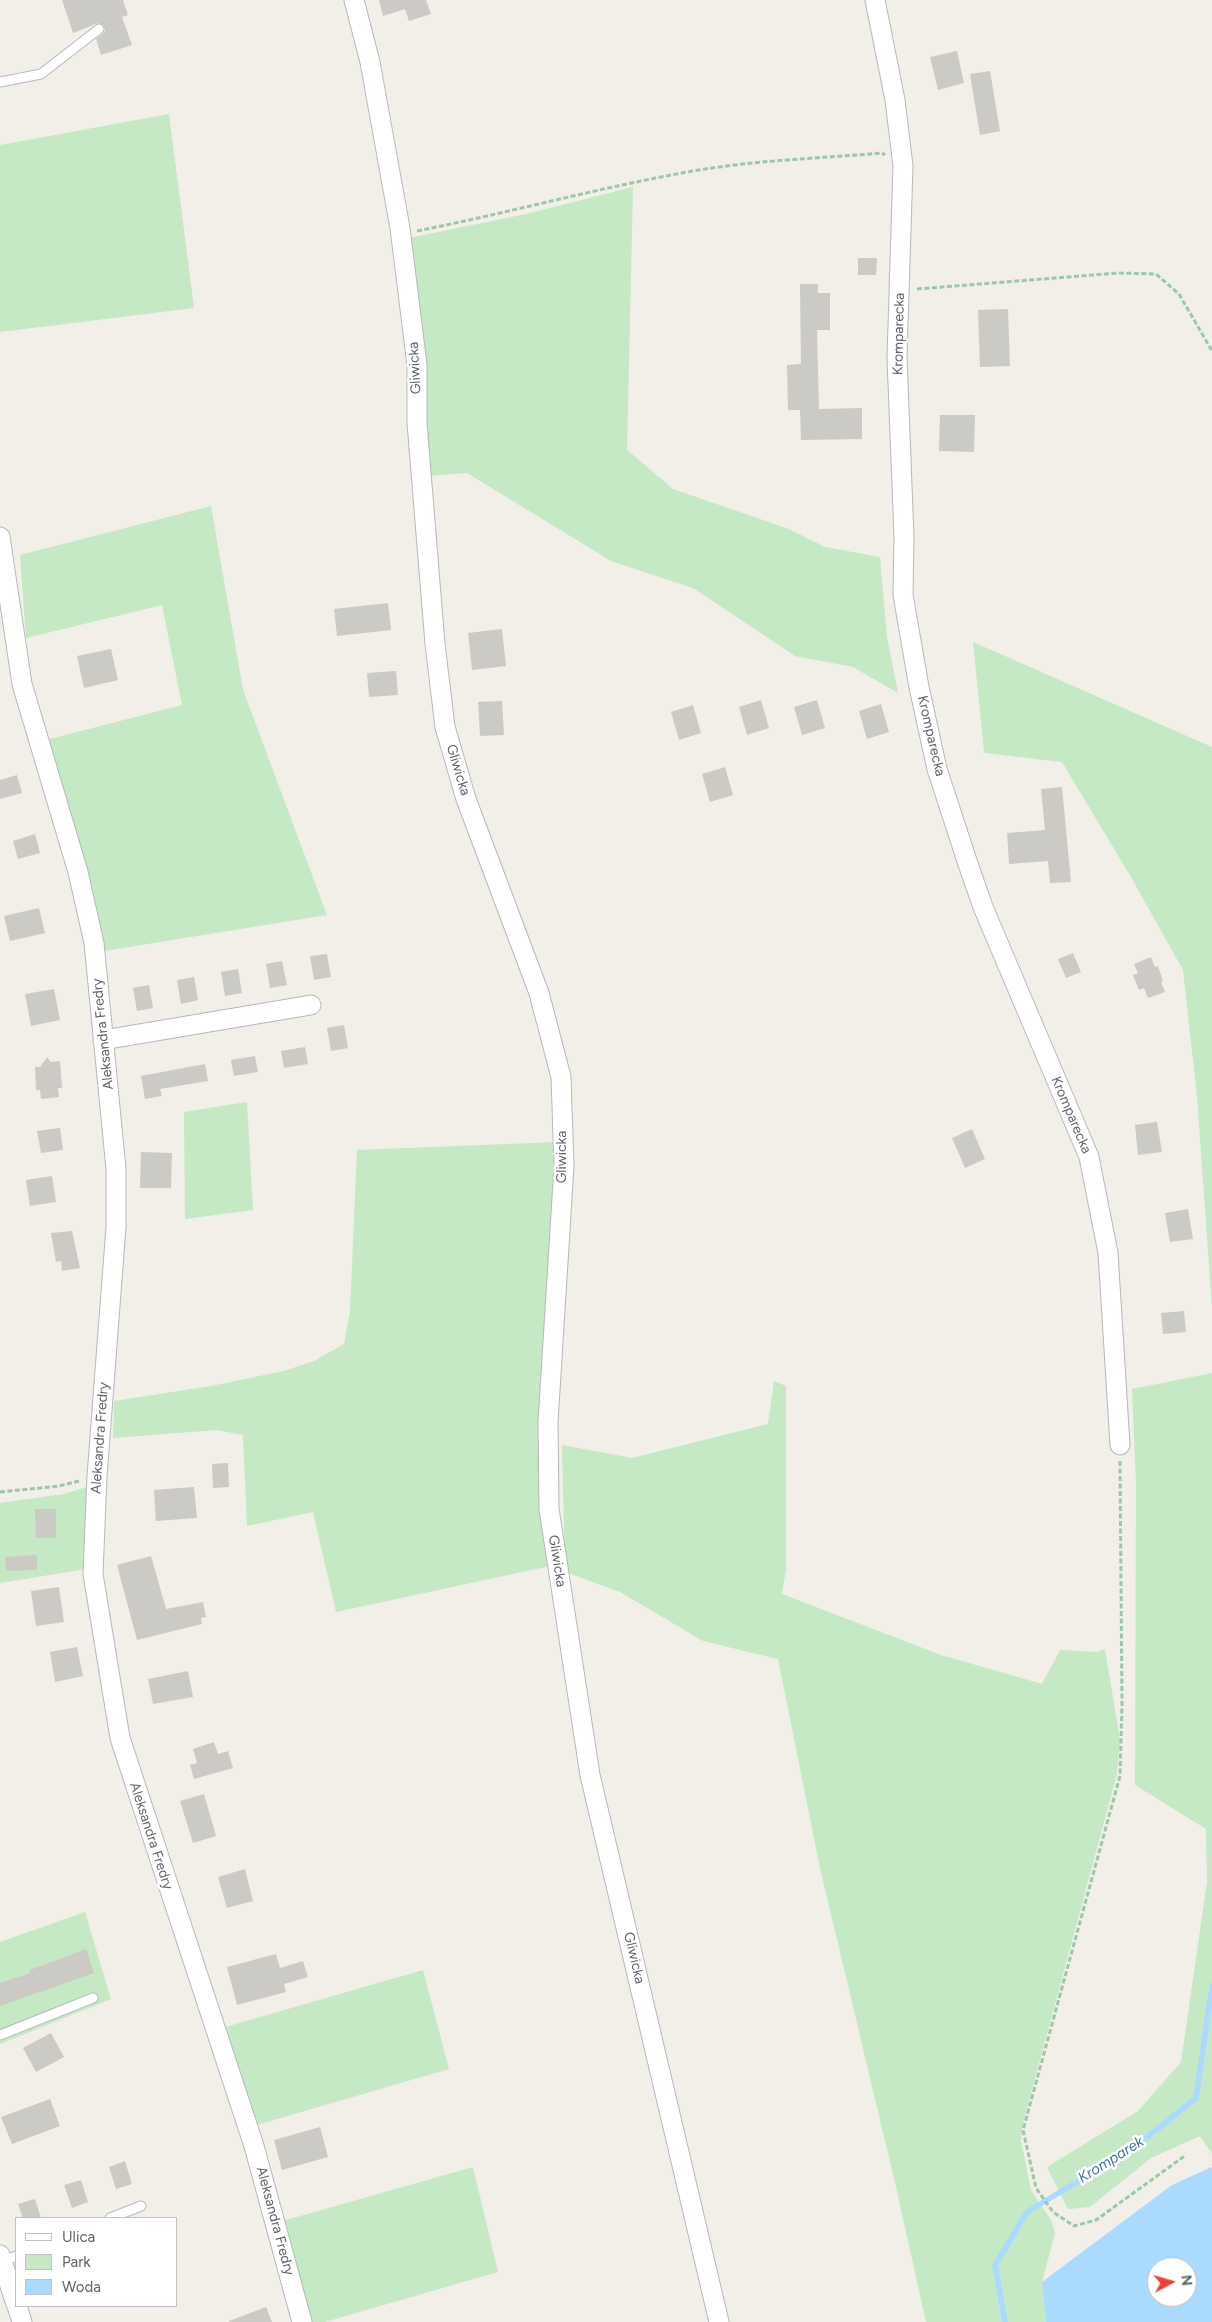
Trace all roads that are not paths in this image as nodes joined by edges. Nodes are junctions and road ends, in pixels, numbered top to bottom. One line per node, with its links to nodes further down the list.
1 (354, 0): 18 (street, Gliwicka)
2 (875, 0): 8 (street, Kromparecka)
3 (98, 29): 4 (lane)
4 (0, 82)
5 (0, 537): 7 (street, Aleksandra Fredry)
6 (311, 1005): 7 (street)
7 (103, 1040): 17 (street, Aleksandra Fredry)
8 (1120, 1445)
9 (93, 1998): 10 (lane)
10 (0, 2035)
11 (141, 2206): 12 (lane)
12 (113, 2217)
13 (6, 2258): 14 (street)
14 (15, 2300)
15 (17, 2307): 16 (street)
16 (22, 2322)
17 (302, 2322)
18 (719, 2322)

